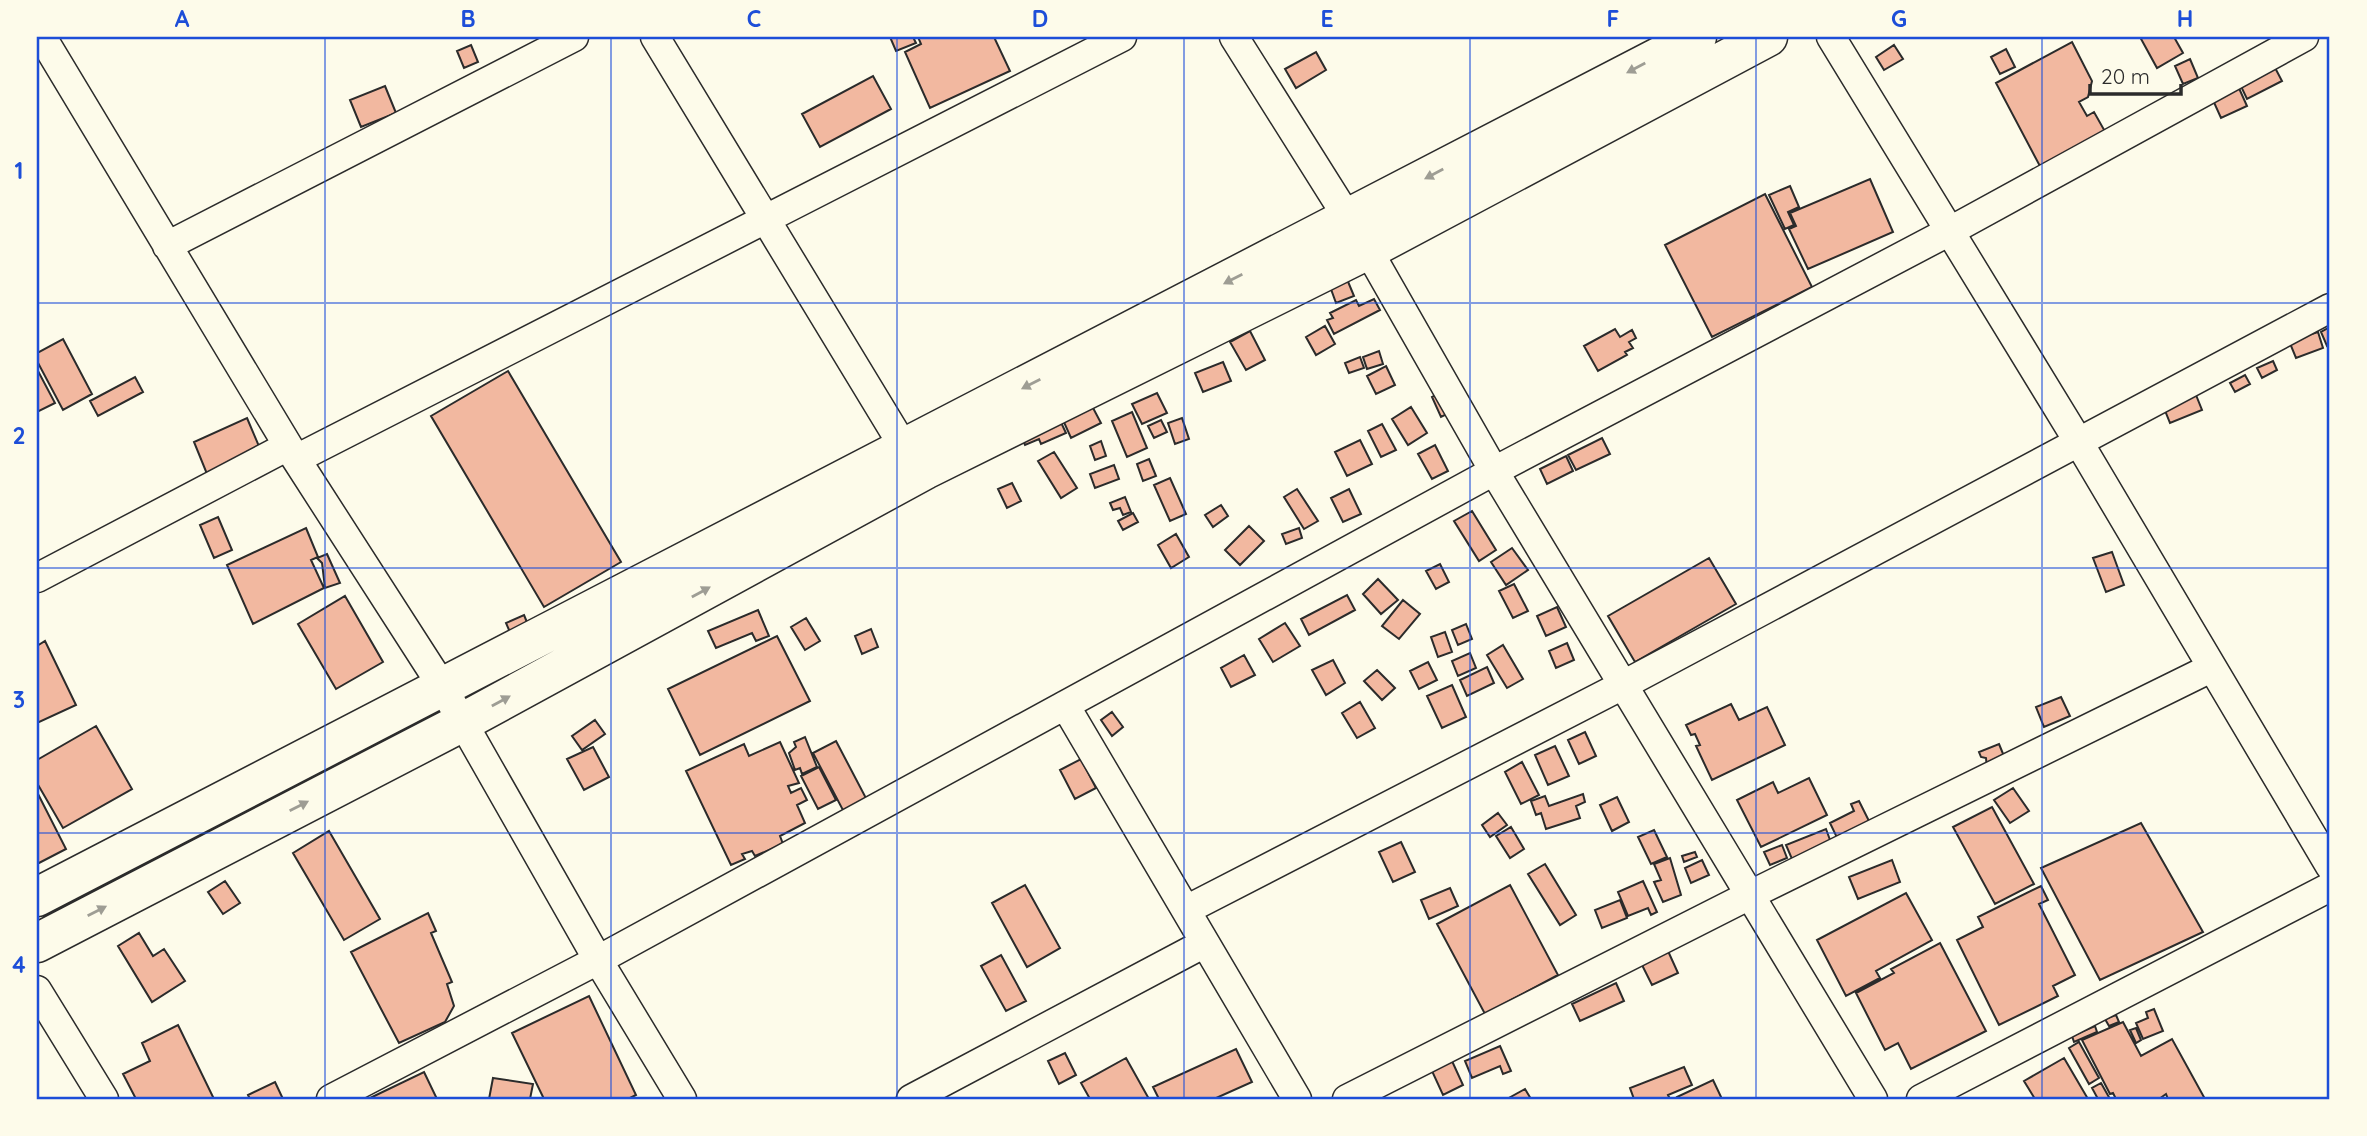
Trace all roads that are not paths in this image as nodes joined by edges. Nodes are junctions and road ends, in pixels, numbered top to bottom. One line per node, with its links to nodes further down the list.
1 (42, 37): 13 (street)
2 (574, 37): 13 (street)
3 (654, 37): 11 (street)
4 (1122, 37): 11 (street)
5 (1234, 37): 10 (street)
6 (1697, 37): 10 (street, one-way to 10)
7 (1768, 37): 14 (street)
8 (1831, 37): 12 (street)
9 (2304, 37): 12 (street)
10 (1349, 218): 14 (street); 17 (street, one-way to 17)
11 (765, 219): 17 (street); 18 (street)
12 (1950, 231): 16 (street); 19 (street)
13 (167, 246): 18 (street)
14 (1368, 250): 19 (street); 25 (street, one-way to 14)
15 (2330, 308): 16 (street)
16 (2078, 441): 21 (street); 22 (street)
17 (905, 449): 23 (street)
18 (292, 453): 20 (street); 23 (street)
19 (1494, 471): 22 (street); 24 (street)
20 (39, 571)
21 (2211, 668): 26 (street); 28 (street)
22 (1623, 685): 28 (street); 30 (street)
23 (442, 686): 25 (street); 29 (street)
24 (1065, 705): 30 (street); 33 (street)
25 (461, 723): 31 (street, one-way to 25); 33 (street)
26 (2330, 866)
27 (2330, 887): 42 (street)
28 (1752, 894): 40 (street); 41 (street)
29 (37, 897)
30 (1186, 910): 32 (street)
31 (37, 943)
32 (1205, 943): 38 (street); 39 (street)
33 (598, 960): 36 (street); 37 (street)
34 (37, 990): 35 (street)
35 (104, 1099)
36 (331, 1099)
37 (682, 1099)
38 (911, 1099)
39 (1297, 1099)
40 (1347, 1099)
41 (1872, 1099)
42 (1921, 1099)

